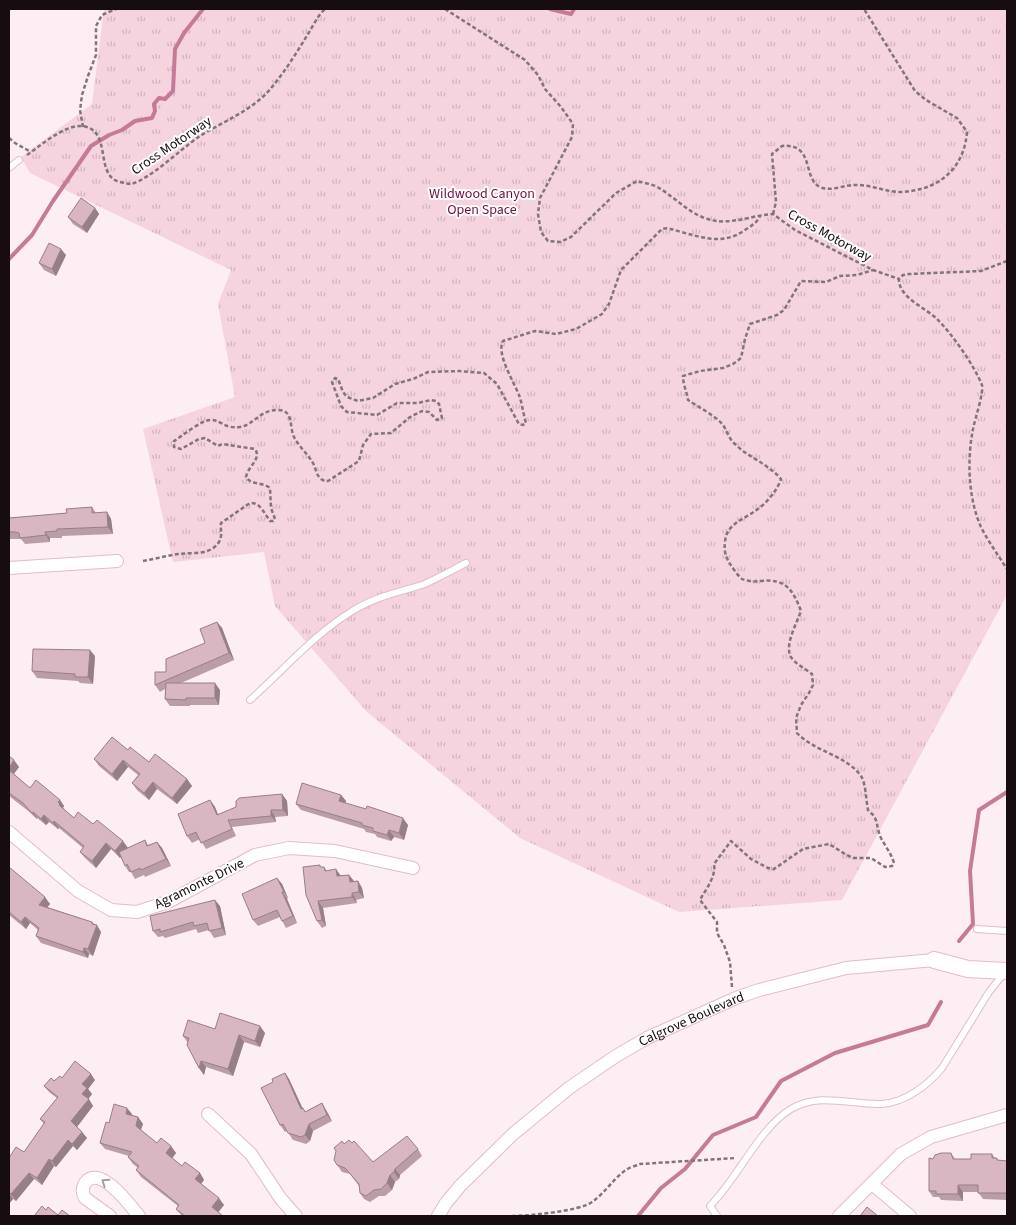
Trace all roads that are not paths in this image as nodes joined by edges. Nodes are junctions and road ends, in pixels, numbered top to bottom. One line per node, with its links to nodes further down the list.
1 (19, 160): 2 (lane)
2 (9, 168)
3 (117, 561): 5 (street)
4 (466, 563): 6 (lane)
5 (9, 568)
6 (250, 700)
7 (9, 832): 8 (street, Agramonte Drive)
8 (413, 868)
9 (977, 929): 10 (lane)
10 (1007, 931)
11 (934, 960): 12 (street, Calgrove Boulevard); 19 (street, Calgrove Boulevard)
12 (1006, 971): 20 (lane)
13 (208, 1114): 18 (street)
14 (1007, 1115): 15 (street)
15 (872, 1184): 21 (street); 22 (street)
16 (110, 1216): 17 (street, one-way to 16)
17 (139, 1216)
18 (296, 1216)
19 (438, 1216)
20 (717, 1216)
21 (839, 1216)
22 (910, 1216)

